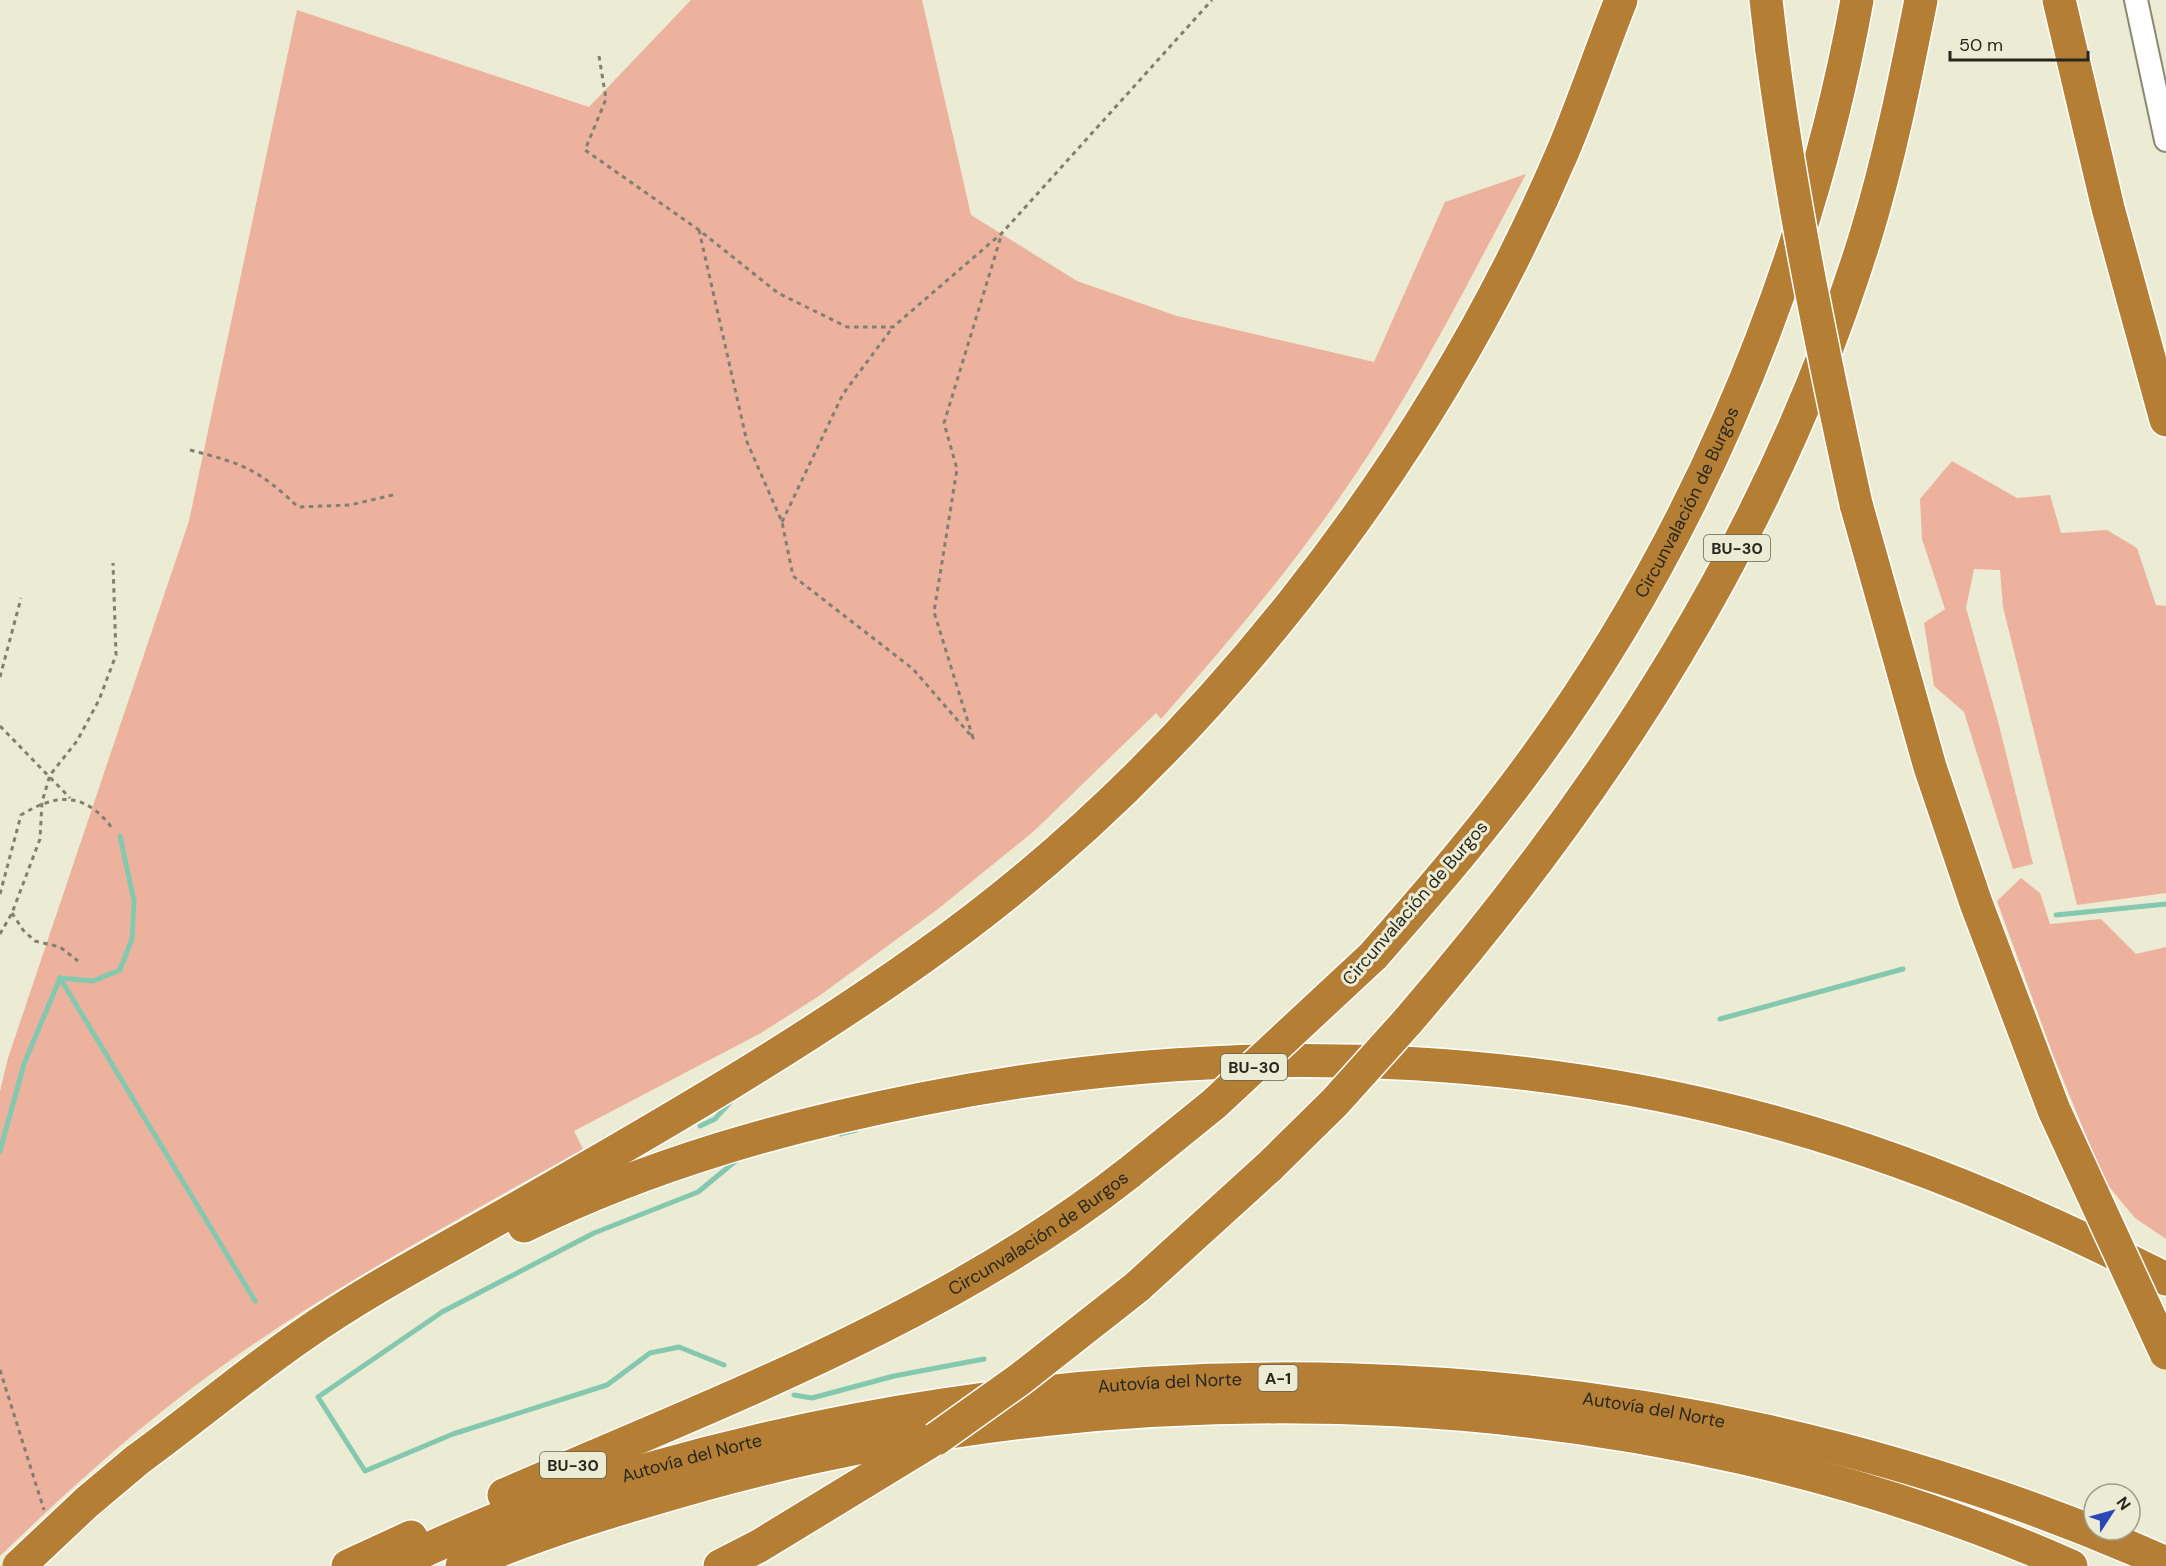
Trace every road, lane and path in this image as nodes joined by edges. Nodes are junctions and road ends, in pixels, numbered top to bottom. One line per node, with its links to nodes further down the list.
1 (1212, 0): 11 (path)
2 (1621, 0): 32 (highway)
3 (1766, 0): 30 (highway, bridge)
4 (1857, 0): 37 (highway, Circunvalación de Burgos / BU-30, bridge)
5 (1921, 0): 33 (highway, BU-30, bridge)
6 (2059, 0): 13 (highway)
7 (2136, 0): 9 (street)
8 (599, 56): 10 (path)
9 (2166, 140)
10 (699, 230): 12 (path); 16 (path)
11 (1002, 233): 12 (path); 16 (path)
12 (893, 327): 16 (path)
13 (2166, 420)
14 (190, 450): 15 (path)
15 (397, 494)
16 (782, 522)
17 (113, 562): 21 (path)
18 (21, 598): 19 (path)
19 (0, 677)
20 (0, 726): 21 (path)
21 (50, 775): 22 (path); 23 (path)
22 (70, 798): 23 (path); 24 (path)
23 (42, 802): 25 (path); 26 (path)
24 (112, 828)
25 (0, 894)
26 (12, 913): 27 (path); 28 (path)
27 (0, 934)
28 (78, 961)
29 (2166, 1279): 32 (highway)
30 (2166, 1353)
31 (0, 1371): 34 (path)
32 (244, 1380): 36 (highway, bridge)
33 (936, 1439): 40 (highway, BU-30); 41 (highway)
34 (45, 1514)
35 (2166, 1563): 38 (highway, Autovía del Norte / A-1)
36 (19, 1566)
37 (348, 1566)
38 (390, 1566)
39 (462, 1566): 42 (highway, Autovía del Norte / A-1)
40 (720, 1566)
41 (754, 1566)
42 (2071, 1566)

